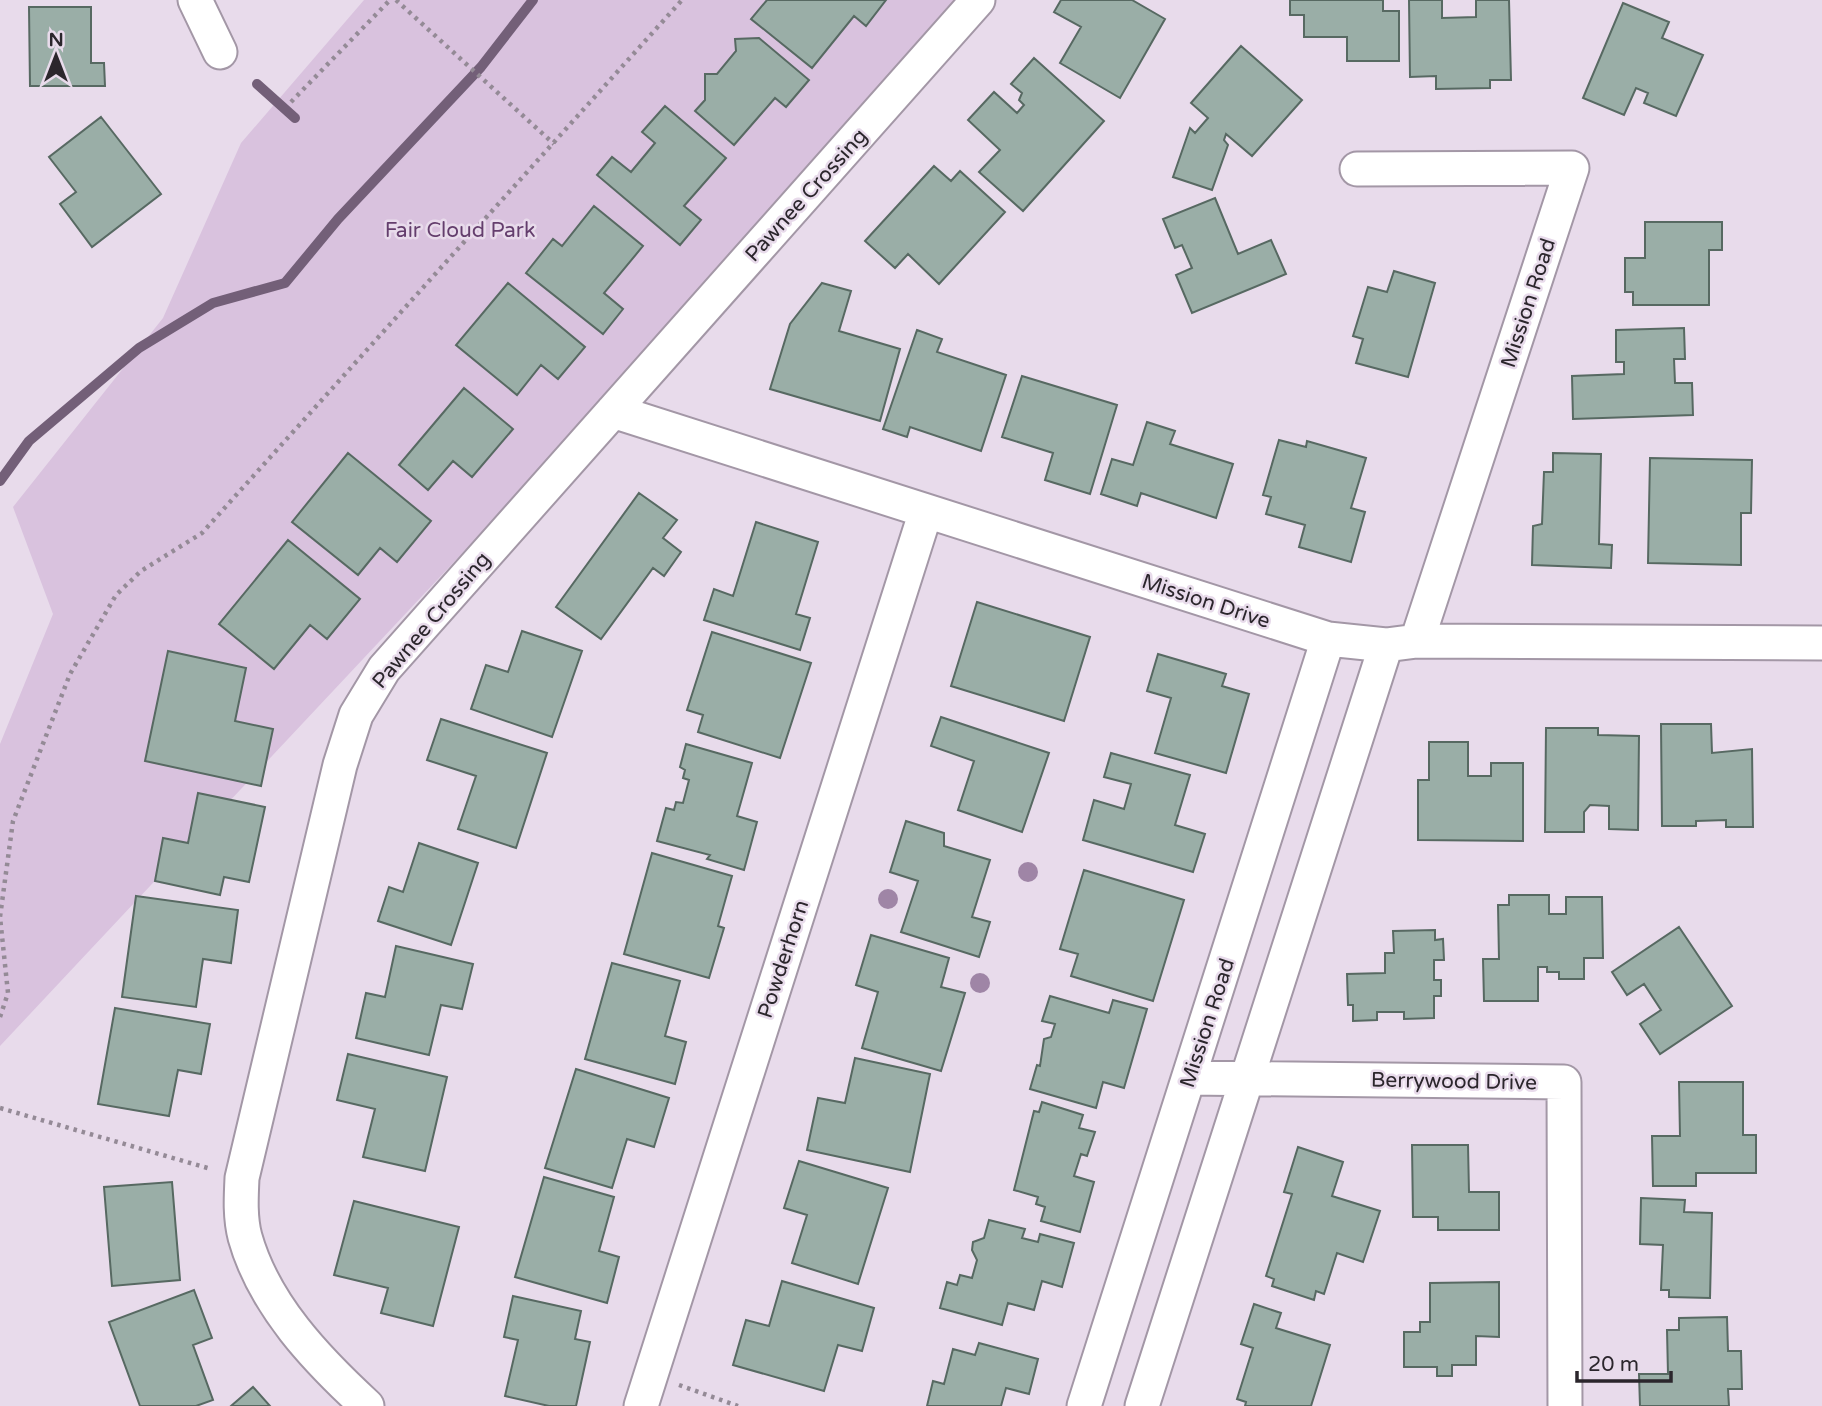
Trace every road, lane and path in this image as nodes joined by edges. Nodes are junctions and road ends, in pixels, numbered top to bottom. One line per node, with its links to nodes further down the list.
1 (195, 0): 6 (street)
2 (390, 0): 7 (path)
3 (396, 0): 8 (path)
4 (682, 0): 8 (path)
5 (978, 0): 10 (street, Pawnee Crossing)
6 (220, 52)
7 (291, 102)
8 (554, 144): 15 (path)
9 (1357, 169): 13 (street, Mission Road)
10 (613, 411): 11 (street, Mission Drive); 19 (street, Pawnee Crossing)
11 (926, 511): 12 (street, Mission Drive); 20 (street, Powderhorn)
12 (1328, 639): 13 (street, Mission Drive); 16 (street, Mission Road)
13 (1401, 643): 14 (street, Mission Drive); 17 (street, Mission Road)
14 (1822, 643)
15 (0, 1017)
16 (1189, 1078): 17 (street, Berrywood Drive); 23 (street, Mission Road)
17 (1246, 1079): 24 (street, Mission Road); 25 (street, Berrywood Drive)
18 (0, 1108): 19 (path)
19 (242, 1178): 21 (street, Pawnee Crossing)
20 (645, 1391): 22 (path)
21 (367, 1406)
22 (738, 1406)
23 (1084, 1406)
24 (1142, 1406)
25 (1565, 1406)

